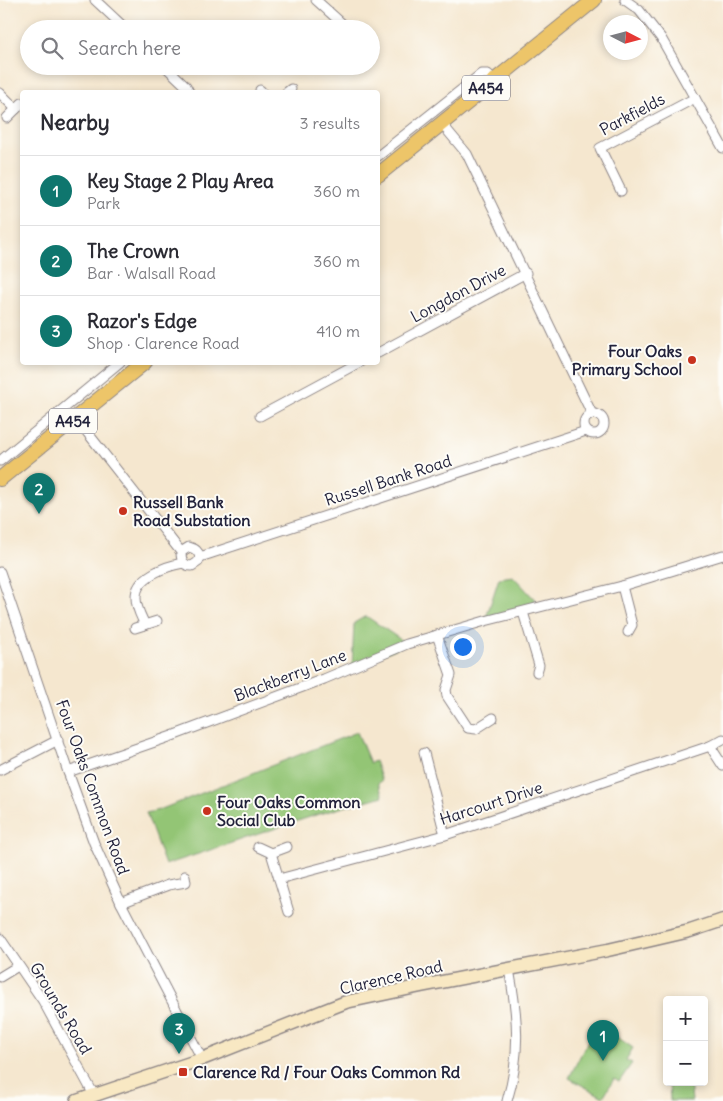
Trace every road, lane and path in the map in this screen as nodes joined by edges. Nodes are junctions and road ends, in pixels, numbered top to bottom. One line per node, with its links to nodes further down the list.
1 (95, 0): 5 (street)
2 (316, 0): 6 (street)
3 (594, 0): 8 (main road, A454)
4 (625, 0): 11 (street)
5 (116, 20)
6 (338, 20)
7 (174, 75): 9 (street)
8 (494, 81): 14 (main road, A454); 16 (street)
9 (188, 90)
10 (0, 92): 12 (street)
11 (695, 98): 15 (street); 18 (street, Parkfields)
12 (19, 106): 13 (street)
13 (8, 118)
14 (442, 124): 17 (main road, A454); 19 (street, Russell Bank Road)
15 (723, 148)
16 (380, 154)
17 (380, 174)
18 (621, 191)
19 (526, 273): 20 (street, Longdon Drive); 24 (street, Russell Bank Road)
20 (380, 352)
21 (116, 365): 28 (street)
22 (141, 365): 26 (main road, A454)
23 (354, 365): 25 (street)
24 (592, 414): 27 (street); 27 (street, Russell Bank Road)
25 (260, 416)
26 (76, 418): 29 (main road, A454); 30 (street)
27 (586, 431): 32 (street, Russell Bank Road)
28 (0, 461)
29 (0, 479)
30 (181, 552): 32 (street); 33 (street)
31 (723, 555): 35 (street, Blackberry Lane)
32 (200, 558): 33 (street, Russell Bank Road)
33 (183, 563): 38 (street)
34 (0, 572): 45 (street, Four Oaks Common Road)
35 (622, 586): 36 (street, Blackberry Lane); 40 (street)
36 (523, 612): 41 (street, Blackberry Lane); 42 (street)
37 (157, 621): 38 (street)
38 (145, 625): 39 (street)
39 (135, 628)
40 (628, 632)
41 (437, 635): 43 (street); 50 (street, Blackberry Lane)
42 (537, 672)
43 (493, 718)
44 (723, 738): 46 (street, Harcourt Drive)
45 (58, 740): 49 (street); 50 (street, Four Oaks Common Road)
46 (710, 746): 48 (street); 51 (street, Harcourt Drive)
47 (424, 753): 51 (street)
48 (723, 766)
49 (0, 770)
50 (68, 772): 57 (street, Four Oaks Common Road)
51 (445, 835): 55 (street, Harcourt Drive)
52 (258, 846): 54 (street)
53 (287, 847): 54 (street)
54 (271, 854): 55 (street)
55 (279, 879): 58 (street)
56 (186, 882): 57 (street)
57 (121, 903): 64 (street, Four Oaks Common Road)
58 (289, 912)
59 (723, 920): 62 (street, Clarence Road)
60 (0, 938): 61 (street, Grounds Road)
61 (18, 966): 63 (street); 65 (street, Grounds Road)
62 (509, 969): 64 (street, Clarence Road); 67 (street)
63 (0, 977)
64 (202, 1059): 65 (street, Clarence Road)
65 (94, 1095): 66 (street, Clarence Road)
66 (77, 1101)
67 (507, 1101)

